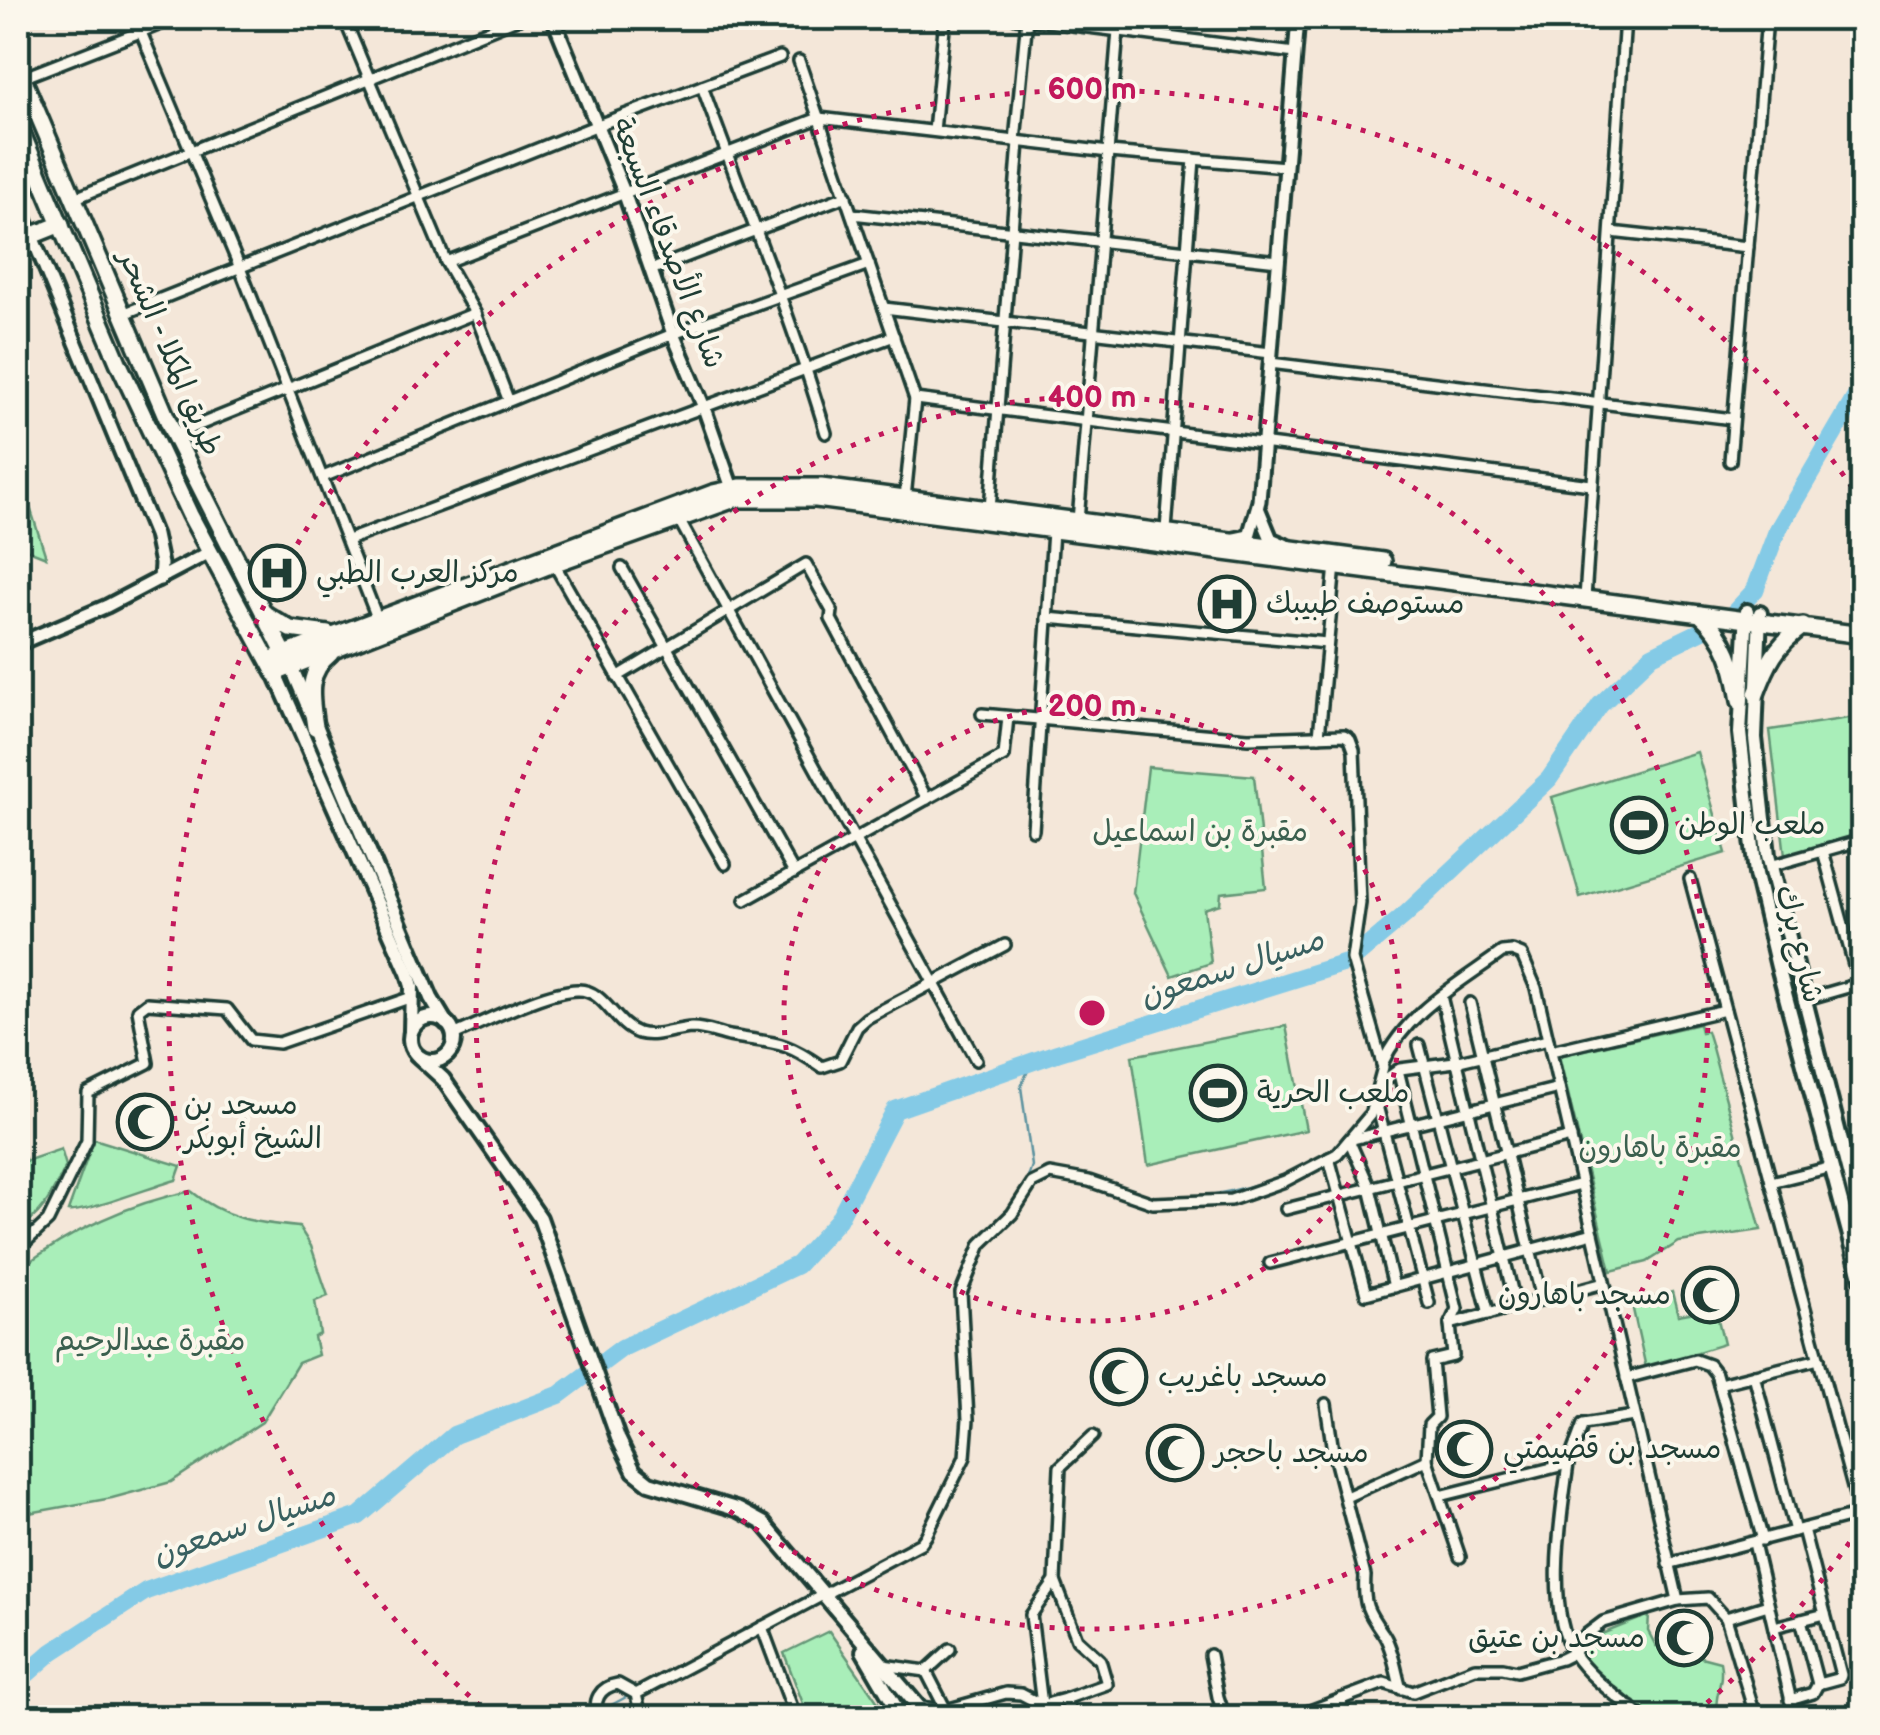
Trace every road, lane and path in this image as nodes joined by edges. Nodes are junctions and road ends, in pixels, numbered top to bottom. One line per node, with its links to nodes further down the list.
1 (135, 18): 13 (street)
2 (176, 18): 13 (street)
3 (344, 18): 18 (street)
4 (519, 18): 18 (street)
5 (553, 18): 22 (street, شارع الأصدقاء السبعة)
6 (945, 18): 23 (street)
7 (1023, 18): 12 (street); 24 (street)
8 (1119, 18): 12 (street)
9 (1298, 18): 14 (street)
10 (1625, 18): 39 (street)
11 (1767, 18): 42 (street)
12 (1118, 31): 14 (street); 26 (street)
13 (141, 32): 17 (street); 25 (street)
14 (1295, 53): 29 (street)
15 (780, 57): 19 (street)
16 (799, 60): 20 (street)
17 (20, 73): 33 (highway, طريق المكلا - الشحر)
18 (370, 76): 25 (street); 31 (street)
19 (702, 86): 22 (street); 27 (street)
20 (819, 118): 23 (street); 27 (street); 32 (street)
21 (18, 124): 36 (highway, طريق المكلا - الشحر)
22 (598, 125): 30 (street, شارع الأصدقاء السبعة); 31 (street)
23 (934, 132): 24 (street)
24 (1017, 141): 26 (street); 38 (street)
25 (191, 148): 33 (street); 47 (street)
26 (1108, 152): 28 (street); 41 (street)
27 (726, 153): 30 (street); 37 (street)
28 (1194, 159): 29 (street); 43 (street)
29 (1286, 167): 44 (street)
30 (624, 192): 45 (street); 48 (street, شارع الأصدقاء السبعة)
31 (420, 196): 45 (street); 47 (street)
32 (846, 196): 35 (street); 37 (street)
33 (74, 199): 52 (highway, طريق المكلا - الشحر)
34 (18, 202): 40 (street)
35 (852, 214): 38 (street); 46 (street)
36 (62, 224): 40 (highway); 60 (highway, طريق المكلا - الشحر)
37 (754, 231): 48 (street); 49 (street)
38 (1012, 232): 41 (street); 53 (street)
39 (1611, 232): 42 (street); 65 (street)
40 (31, 236): 92 (street)
41 (1101, 242): 43 (street); 55 (street)
42 (1748, 247): 68 (street)
43 (1186, 251): 44 (street); 57 (street)
44 (1278, 261): 59 (street)
45 (446, 262): 51 (street)
46 (869, 264): 49 (street); 50 (street)
47 (240, 268): 52 (street); 62 (street)
48 (653, 269): 54 (street, شارع الأصدقاء السبعة)
49 (782, 295): 54 (street); 61 (street)
50 (884, 308): 53 (street); 56 (street)
51 (475, 313): 62 (street); 64 (street)
52 (122, 314): 58 (highway, طريق المكلا - الشحر)
53 (1004, 322): 55 (street); 67 (street)
54 (673, 334): 64 (street); 66 (street, شارع الأصدقاء السبعة)
55 (1093, 334): 57 (street); 69 (street)
56 (894, 336): 61 (street); 63 (street)
57 (1179, 343): 59 (street); 71 (street)
58 (139, 352): 60 (highway); 72 (highway, طريق المكلا - الشحر)
59 (1270, 358): 65 (street); 73 (street)
60 (118, 362): 88 (highway, طريق المكلا - الشحر)
61 (807, 368): 66 (street); 70 (street)
62 (288, 388): 72 (street); 75 (street)
63 (915, 398): 67 (street); 78 (street)
64 (508, 399): 75 (street)
65 (1596, 402): 68 (street); 76 (street)
66 (703, 405): 77 (street, شارع الأصدقاء السبعة); 85 (street)
67 (998, 409): 69 (street); 80 (street)
68 (1733, 419): 74 (street)
69 (1086, 421): 71 (street); 82 (street)
70 (826, 432)
71 (1172, 432): 73 (street); 83 (street)
72 (174, 436): 94 (highway, طريق المكلا - الشحر)
73 (1263, 444): 76 (street); 79 (street)
74 (1730, 461)
75 (323, 477): 85 (street)
76 (1591, 485): 93 (street)
77 (732, 488): 78 (highway); 89 (highway)
78 (905, 498): 80 (highway)
79 (1258, 501): 86 (street); 87 (street)
80 (990, 516): 81 (highway); 82 (highway); 84 (highway)
81 (678, 518): 89 (highway); 95 (street)
82 (1078, 521): 83 (highway)
83 (1166, 530): 86 (highway)
84 (1053, 531): 90 (highway); 98 (street)
85 (348, 540): 99 (street)
86 (1234, 540): 87 (highway)
87 (1292, 548): 93 (highway)
88 (210, 552): 92 (street); 107 (highway, طريق المكلا - الشحر)
89 (550, 558): 99 (highway); 103 (highway); 108 (street)
90 (1335, 565): 93 (highway); 104 (street)
91 (622, 568): 106 (street)
92 (160, 579): 105 (street)
93 (1585, 594): 96 (highway); 97 (highway)
94 (260, 610): 103 (highway); 107 (highway, طريق المكلا - الشحر)
95 (727, 612): 106 (street); 116 (street); 118 (street)
96 (1700, 614): 97 (highway); 110 (highway)
97 (1753, 616): 100 (highway); 101 (highway); 109 (main road, شارع برك); 110 (main road, شارع برك)
98 (1047, 618): 104 (street); 113 (street)
99 (378, 620): 103 (highway)
100 (1803, 626): 102 (highway); 109 (highway)
101 (1862, 626)
102 (1862, 635)
103 (340, 641): 107 (highway); 114 (highway)
104 (1327, 643): 115 (street)
105 (18, 644)
106 (667, 647): 108 (street); 123 (street)
107 (280, 663): 114 (main road); 130 (main road)
108 (617, 676): 121 (street)
109 (1756, 694): 122 (main road, شارع برك)
110 (1740, 700): 162 (main road, شارع برك)
111 (982, 714): 112 (street)
112 (1008, 717): 113 (street); 116 (street)
113 (1040, 720): 115 (street); 117 (street)
114 (315, 727): 135 (main road)
115 (1319, 736): 142 (street)
116 (927, 799): 118 (street)
117 (1032, 830)
118 (853, 840): 123 (street); 127 (street)
119 (1862, 840): 120 (street)
120 (1824, 851): 122 (street); 128 (street)
121 (725, 864)
122 (1770, 866): 131 (main road, شارع برك)
123 (794, 873): 125 (street)
124 (1690, 879): 133 (street)
125 (745, 900)
126 (1005, 944): 127 (street)
127 (933, 983): 135 (street); 140 (street)
128 (1862, 987): 131 (street)
129 (1441, 996): 137 (street); 141 (street); 142 (street)
130 (412, 997): 134 (main road); 179 (street)
131 (1803, 1000): 160 (main road, شارع برك)
132 (1470, 1002): 139 (street)
133 (1725, 1010): 137 (street); 165 (street)
134 (411, 1031): 135 (main road); 138 (main road)
135 (450, 1036): 138 (main road); 148 (main road)
136 (1418, 1045): 143 (street)
137 (1549, 1045): 139 (street); 146 (street)
138 (419, 1056): 148 (main road)
139 (1482, 1056): 141 (street); 149 (street)
140 (976, 1060)
141 (1455, 1062): 143 (street); 150 (street)
142 (1382, 1064): 145 (street)
143 (1424, 1066): 144 (street); 151 (street)
144 (1398, 1070): 145 (street); 152 (street)
145 (1378, 1085): 147 (street)
146 (1559, 1088): 149 (street); 154 (street)
147 (1375, 1098): 153 (street); 155 (street)
148 (456, 1101): 212 (main road)
149 (1494, 1104): 150 (street); 156 (street)
150 (1467, 1111): 151 (street); 158 (street)
151 (1438, 1118): 152 (street); 161 (street)
152 (1410, 1125): 153 (street); 163 (street)
153 (1384, 1132): 155 (street); 164 (street)
154 (1570, 1137): 156 (street); 166 (street)
155 (1349, 1140): 157 (street); 167 (street)
156 (1506, 1153): 158 (street); 169 (street)
157 (1330, 1158): 168 (street); 212 (street)
158 (1479, 1160): 161 (street); 170 (street)
159 (1862, 1160): 160 (street)
160 (1846, 1164): 174 (main road, شارع برك)
161 (1450, 1167): 163 (street); 172 (street)
162 (1832, 1167): 165 (street); 186 (main road, شارع برك)
163 (1423, 1174): 164 (street); 173 (street)
164 (1397, 1181): 167 (street); 175 (street)
165 (1772, 1182): 194 (street)
166 (1581, 1184): 169 (street); 176 (street)
167 (1370, 1188): 168 (street); 177 (street)
168 (1340, 1195): 171 (street); 178 (street)
169 (1518, 1200): 170 (street); 180 (street)
170 (1491, 1207): 172 (street); 181 (street)
171 (1286, 1209)
172 (1463, 1214): 173 (street); 183 (street)
173 (1436, 1221): 175 (street); 184 (street)
174 (1862, 1224)
175 (1409, 1228): 177 (street); 185 (street)
176 (1592, 1233): 180 (street); 187 (street)
177 (1382, 1234): 178 (street); 188 (street)
178 (1352, 1242): 182 (street); 188 (street)
179 (18, 1249)
180 (1530, 1250): 181 (street); 189 (street)
181 (1504, 1257): 183 (street); 191 (street)
182 (1270, 1263)
183 (1476, 1264): 184 (street); 192 (street)
184 (1449, 1272): 185 (street); 193 (street)
185 (1423, 1279): 188 (street); 190 (street)
186 (1862, 1281)
187 (1604, 1283): 189 (street); 196 (street)
188 (1394, 1286)
189 (1542, 1300): 191 (street)
190 (1429, 1302)
191 (1516, 1306): 192 (street)
192 (1489, 1314): 193 (street)
193 (1450, 1324): 201 (street)
194 (1818, 1360): 195 (street); 203 (street)
195 (1754, 1375): 197 (street); 207 (street)
196 (1626, 1378): 197 (street); 199 (street)
197 (1719, 1384): 208 (street)
198 (1326, 1404): 205 (street)
199 (1634, 1416): 202 (street); 210 (street)
200 (1093, 1436): 211 (street)
201 (1427, 1460): 204 (street); 205 (street)
202 (1568, 1464): 204 (street); 222 (street)
203 (1858, 1483): 206 (street)
204 (1440, 1496): 209 (street)
205 (1346, 1497): 227 (street)
206 (1862, 1517): 207 (street)
207 (1799, 1530): 208 (street); 215 (street)
208 (1758, 1541): 210 (street); 214 (street)
209 (1460, 1557)
210 (1668, 1564): 213 (street)
211 (1055, 1581): 229 (street); 232 (street)
212 (824, 1594): 216 (main road); 219 (street)
213 (1678, 1600): 217 (street); 222 (street)
214 (1768, 1605): 217 (street); 220 (street)
215 (1824, 1614): 218 (street); 226 (street)
216 (844, 1618): 224 (main road); 239 (main road)
217 (1726, 1618): 246 (street)
218 (1801, 1620): 220 (street); 226 (street)
219 (762, 1627): 228 (street); 238 (street)
220 (1774, 1627): 231 (street)
221 (950, 1649): 225 (street)
222 (1573, 1654): 227 (street); 233 (street)
223 (1210, 1655): 241 (street)
224 (884, 1665): 225 (street); 235 (main road)
225 (926, 1671): 234 (street)
226 (1818, 1684): 231 (street)
227 (1402, 1689): 230 (street)
228 (636, 1694): 236 (street); 237 (street)
229 (1065, 1699): 232 (street); 240 (street)
230 (1340, 1700): 242 (street); 243 (street)
231 (1790, 1700): 247 (street)
232 (1042, 1705): 234 (street)
233 (1631, 1707): 244 (street); 245 (street)
234 (946, 1710): 235 (street)
235 (924, 1712)
236 (597, 1717)
237 (636, 1717)
238 (796, 1718)
239 (902, 1718)
240 (1074, 1718)
241 (1226, 1718)
242 (1291, 1718)
243 (1346, 1718)
244 (1606, 1718)
245 (1643, 1718)
246 (1756, 1718)
247 (1794, 1718)

